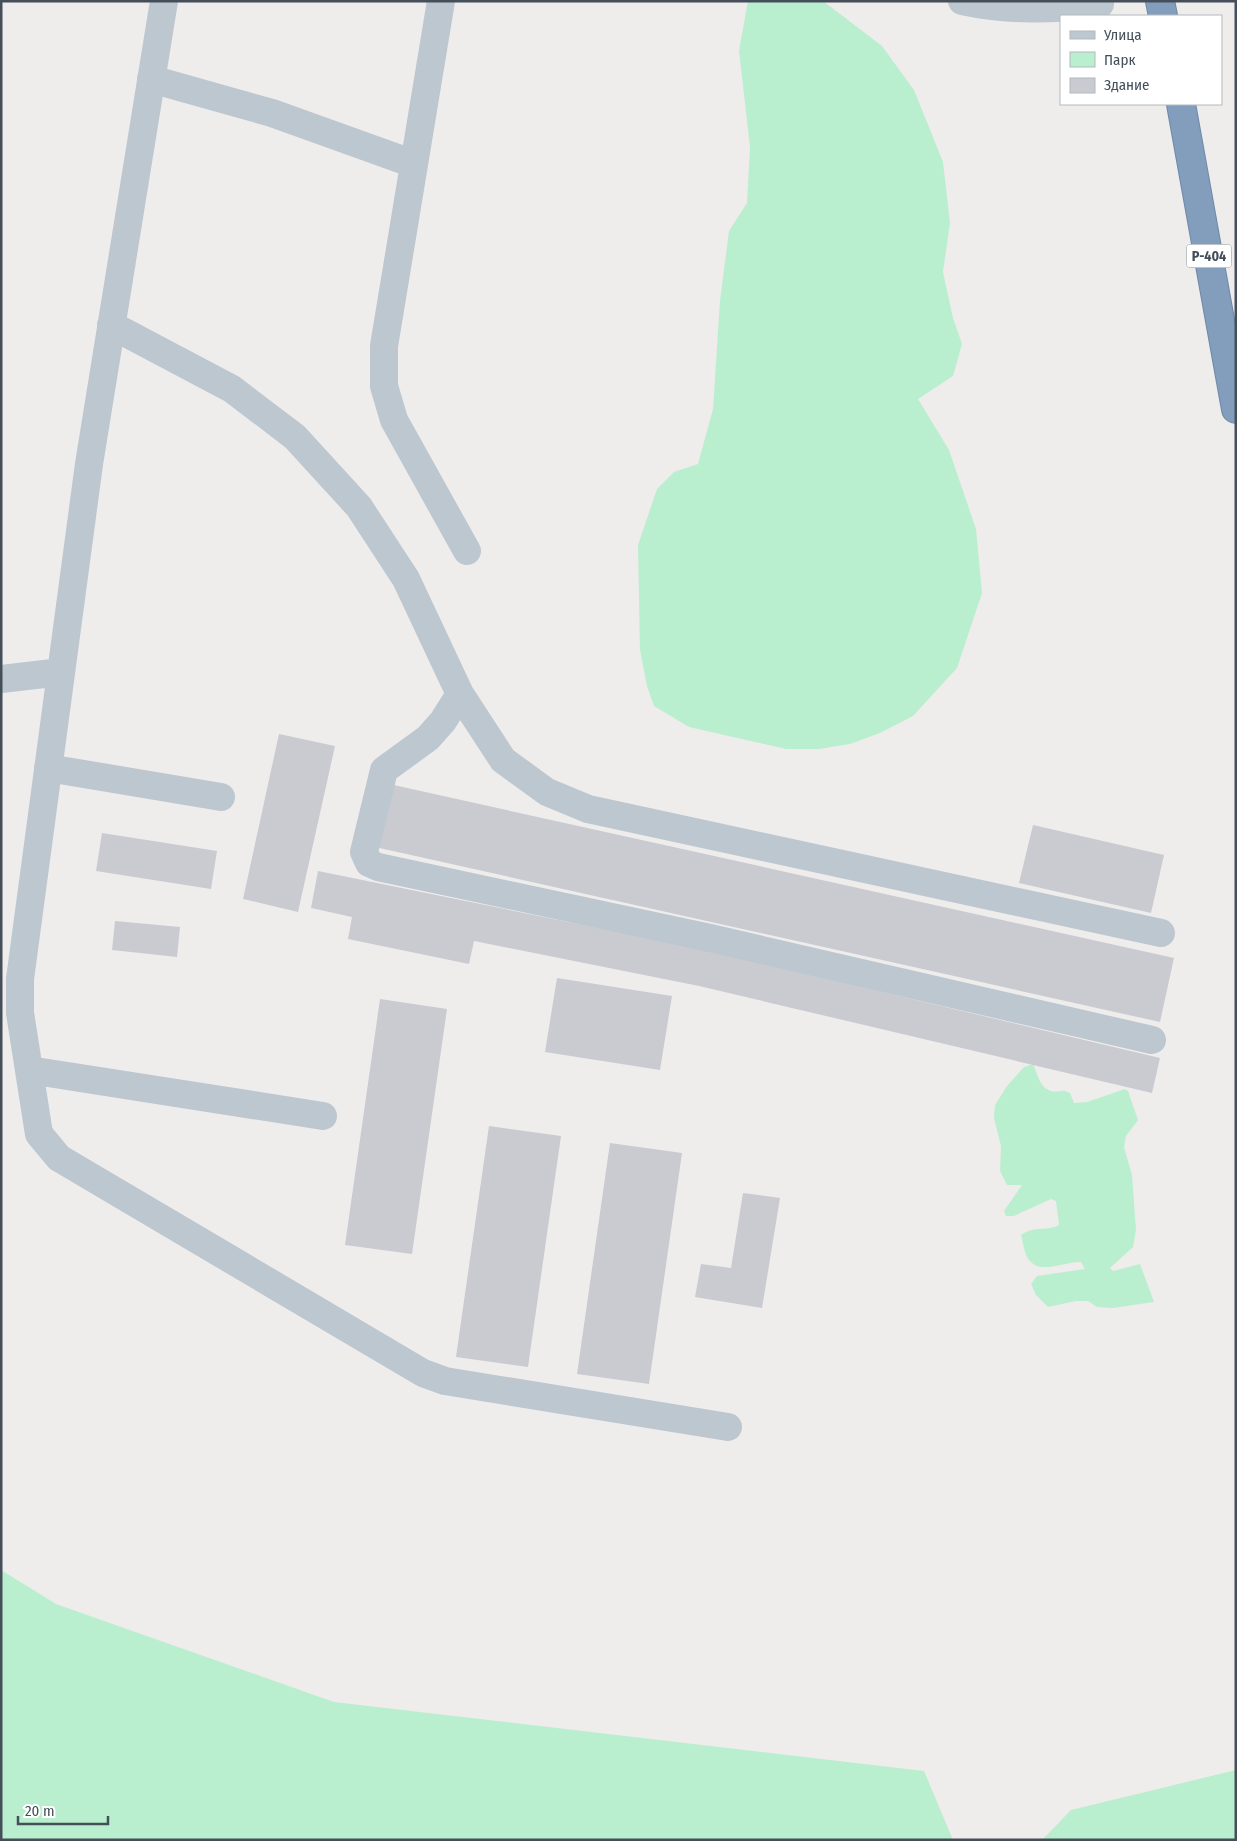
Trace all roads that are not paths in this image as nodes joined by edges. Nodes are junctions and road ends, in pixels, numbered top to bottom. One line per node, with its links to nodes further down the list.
1 (164, 1): 7 (street)
2 (441, 1): 9 (street)
3 (962, 1): 5 (street)
4 (1160, 1): 6 (highway)
5 (1100, 4)
6 (1163, 15)
7 (151, 79): 9 (street); 10 (street)
8 (1181, 105): 11 (highway, Р-404)
9 (414, 164): 12 (street)
10 (111, 325): 13 (street); 15 (street)
11 (1236, 409)
12 (467, 551)
13 (61, 672): 14 (street); 16 (street)
14 (1, 679)
15 (460, 694): 18 (street); 19 (street)
16 (48, 768): 17 (street); 20 (street)
17 (221, 797)
18 (1161, 933)
19 (1152, 1040)
20 (29, 1070): 21 (street); 22 (street)
21 (323, 1116)
22 (728, 1427)

